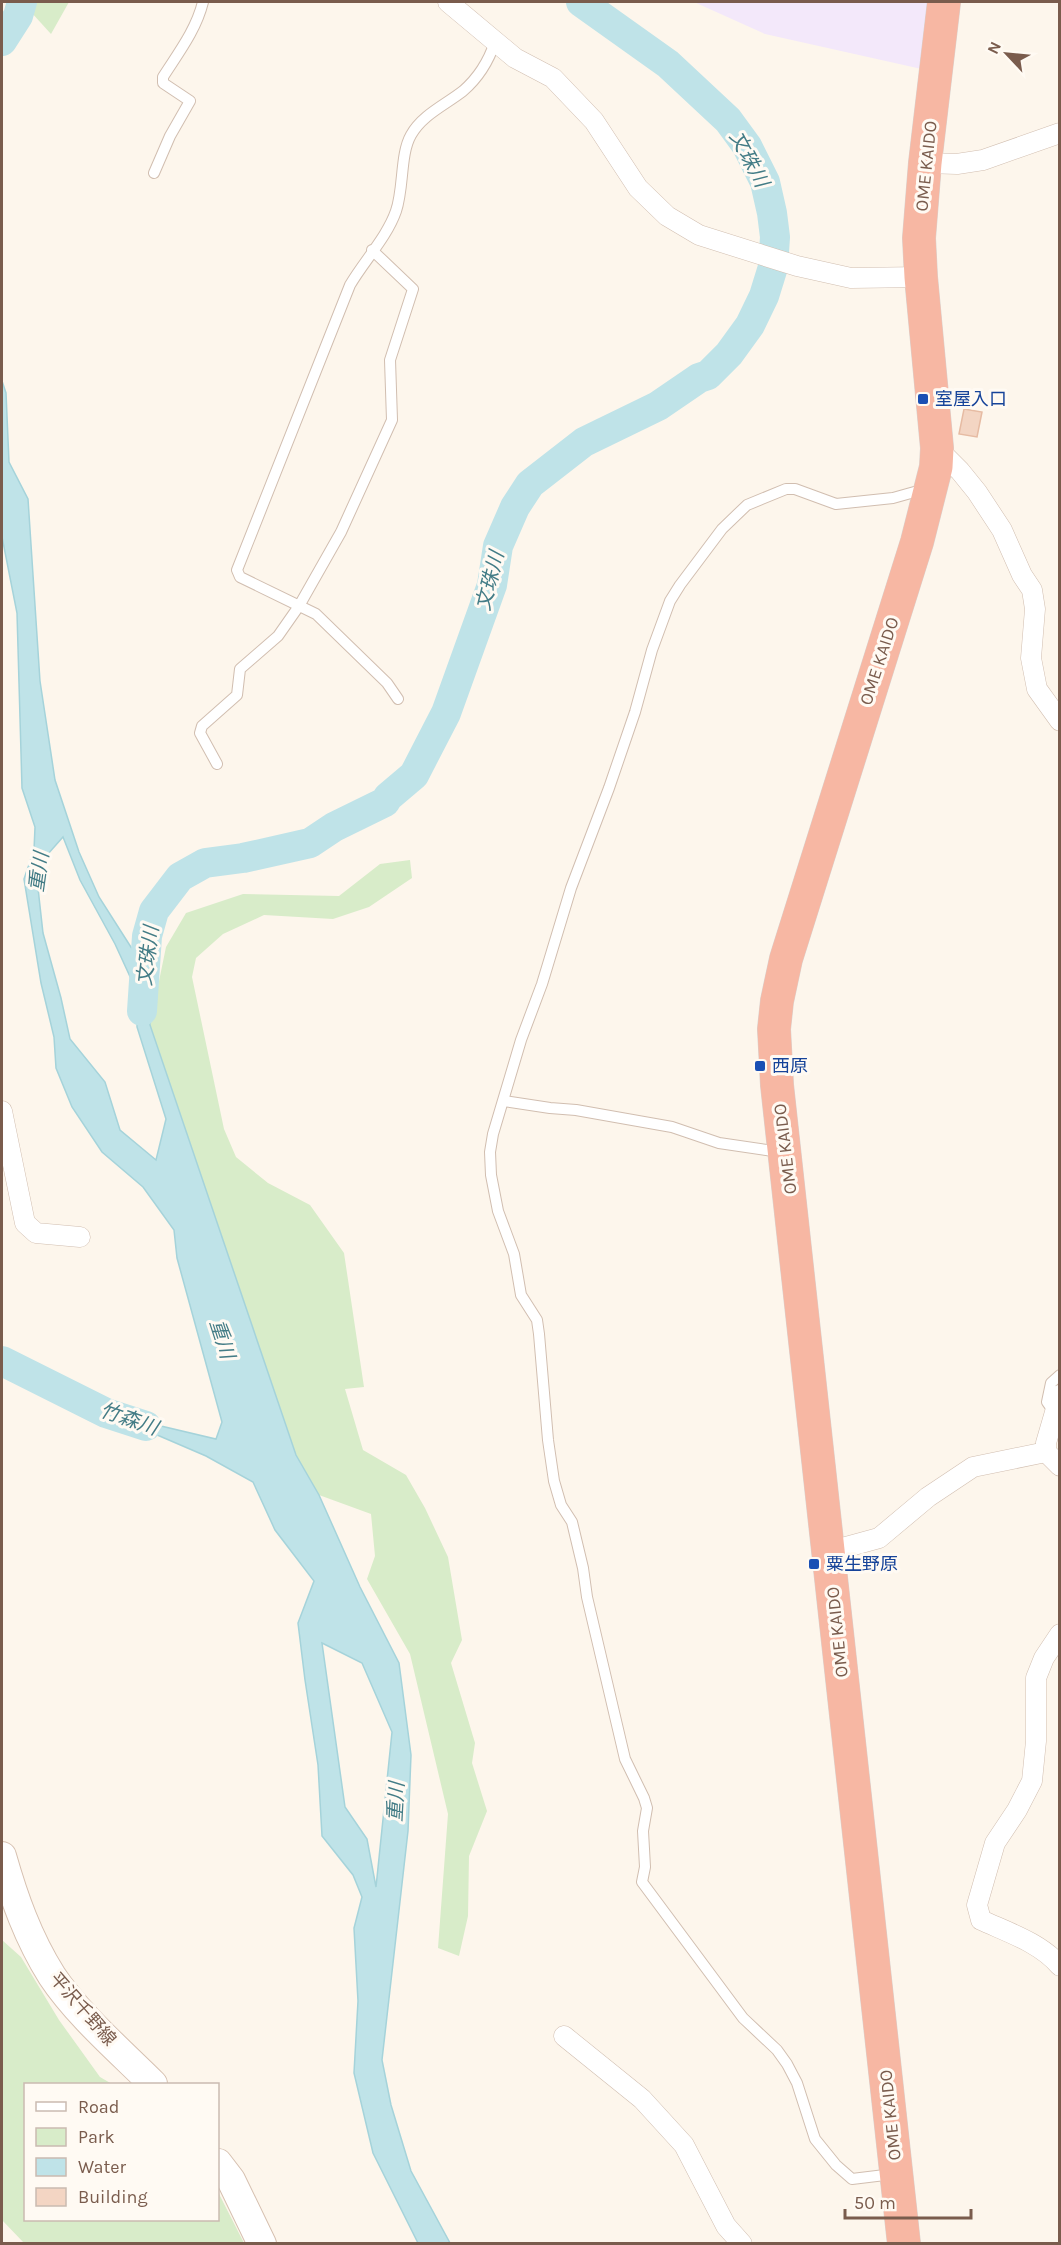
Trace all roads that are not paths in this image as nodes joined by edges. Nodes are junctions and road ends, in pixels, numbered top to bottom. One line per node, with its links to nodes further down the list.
1 (203, 2): 7 (lane)
2 (448, 2): 4 (street)
3 (944, 2): 6 (highway, OME KAIDO)
4 (495, 42): 8 (lane); 9 (street)
5 (1059, 133): 6 (street)
6 (924, 163): 9 (highway, OME KAIDO)
7 (154, 172)
8 (372, 250): 12 (lane); 12 (lane)
9 (921, 277): 10 (highway, OME KAIDO)
10 (937, 448): 11 (highway, OME KAIDO); 14 (street)
11 (931, 487): 16 (lane); 18 (highway, OME KAIDO)
12 (299, 606): 13 (lane); 15 (lane)
13 (398, 699)
14 (1059, 721)
15 (217, 764)
16 (504, 1101): 18 (lane); 30 (lane)
17 (2, 1111): 19 (street)
18 (785, 1153): 23 (highway, OME KAIDO)
19 (80, 1238)
20 (1059, 1375): 21 (lane)
21 (1057, 1403): 22 (street)
22 (1053, 1459): 23 (street)
23 (828, 1552): 30 (highway, OME KAIDO)
24 (1059, 1634): 26 (street)
25 (2, 1856): 28 (main road, 平沢千野線)
26 (1059, 1966)
27 (564, 2036): 32 (street)
28 (151, 2083)
29 (219, 2164): 31 (main road)
30 (896, 2174): 33 (highway, OME KAIDO)
31 (262, 2244)
32 (742, 2244)
33 (904, 2244)

